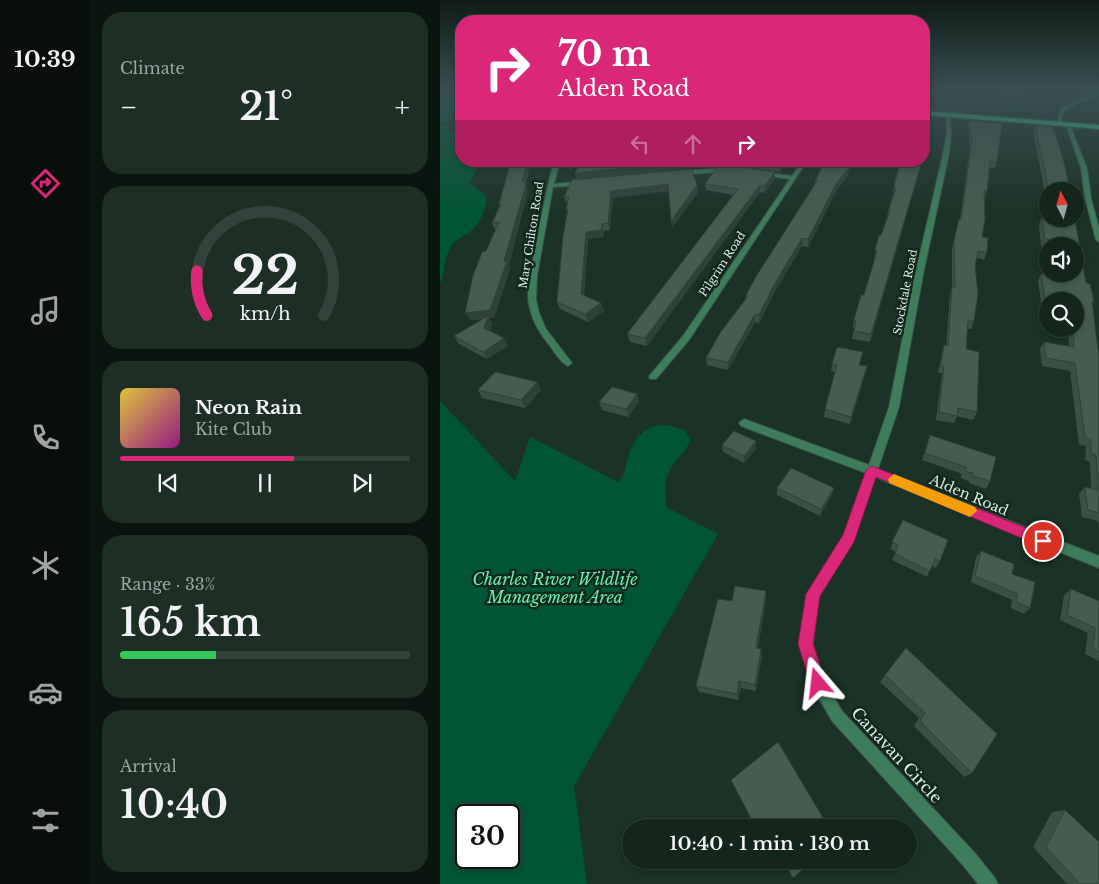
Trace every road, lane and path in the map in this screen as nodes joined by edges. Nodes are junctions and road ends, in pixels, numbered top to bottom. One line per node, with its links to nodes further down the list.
1 (949, 130): 15 (street, Stockdale Road)
2 (1073, 130): 11 (street)
3 (555, 167): 10 (street, Mary Chilton Road)
4 (801, 167): 8 (street, Pilgrim Road)
5 (735, 170): 7 (street)
6 (756, 172): 8 (street)
7 (672, 174)
8 (795, 178): 13 (street, Pilgrim Road)
9 (587, 182): 10 (street)
10 (550, 186): 12 (street, Mary Chilton Road)
11 (1099, 240)
12 (568, 363)
13 (653, 377)
14 (744, 423): 15 (street, Alden Road)
15 (872, 470): 16 (street, Alden Road); 17 (street, Canavan Circle)
16 (1099, 562)
17 (989, 884)

